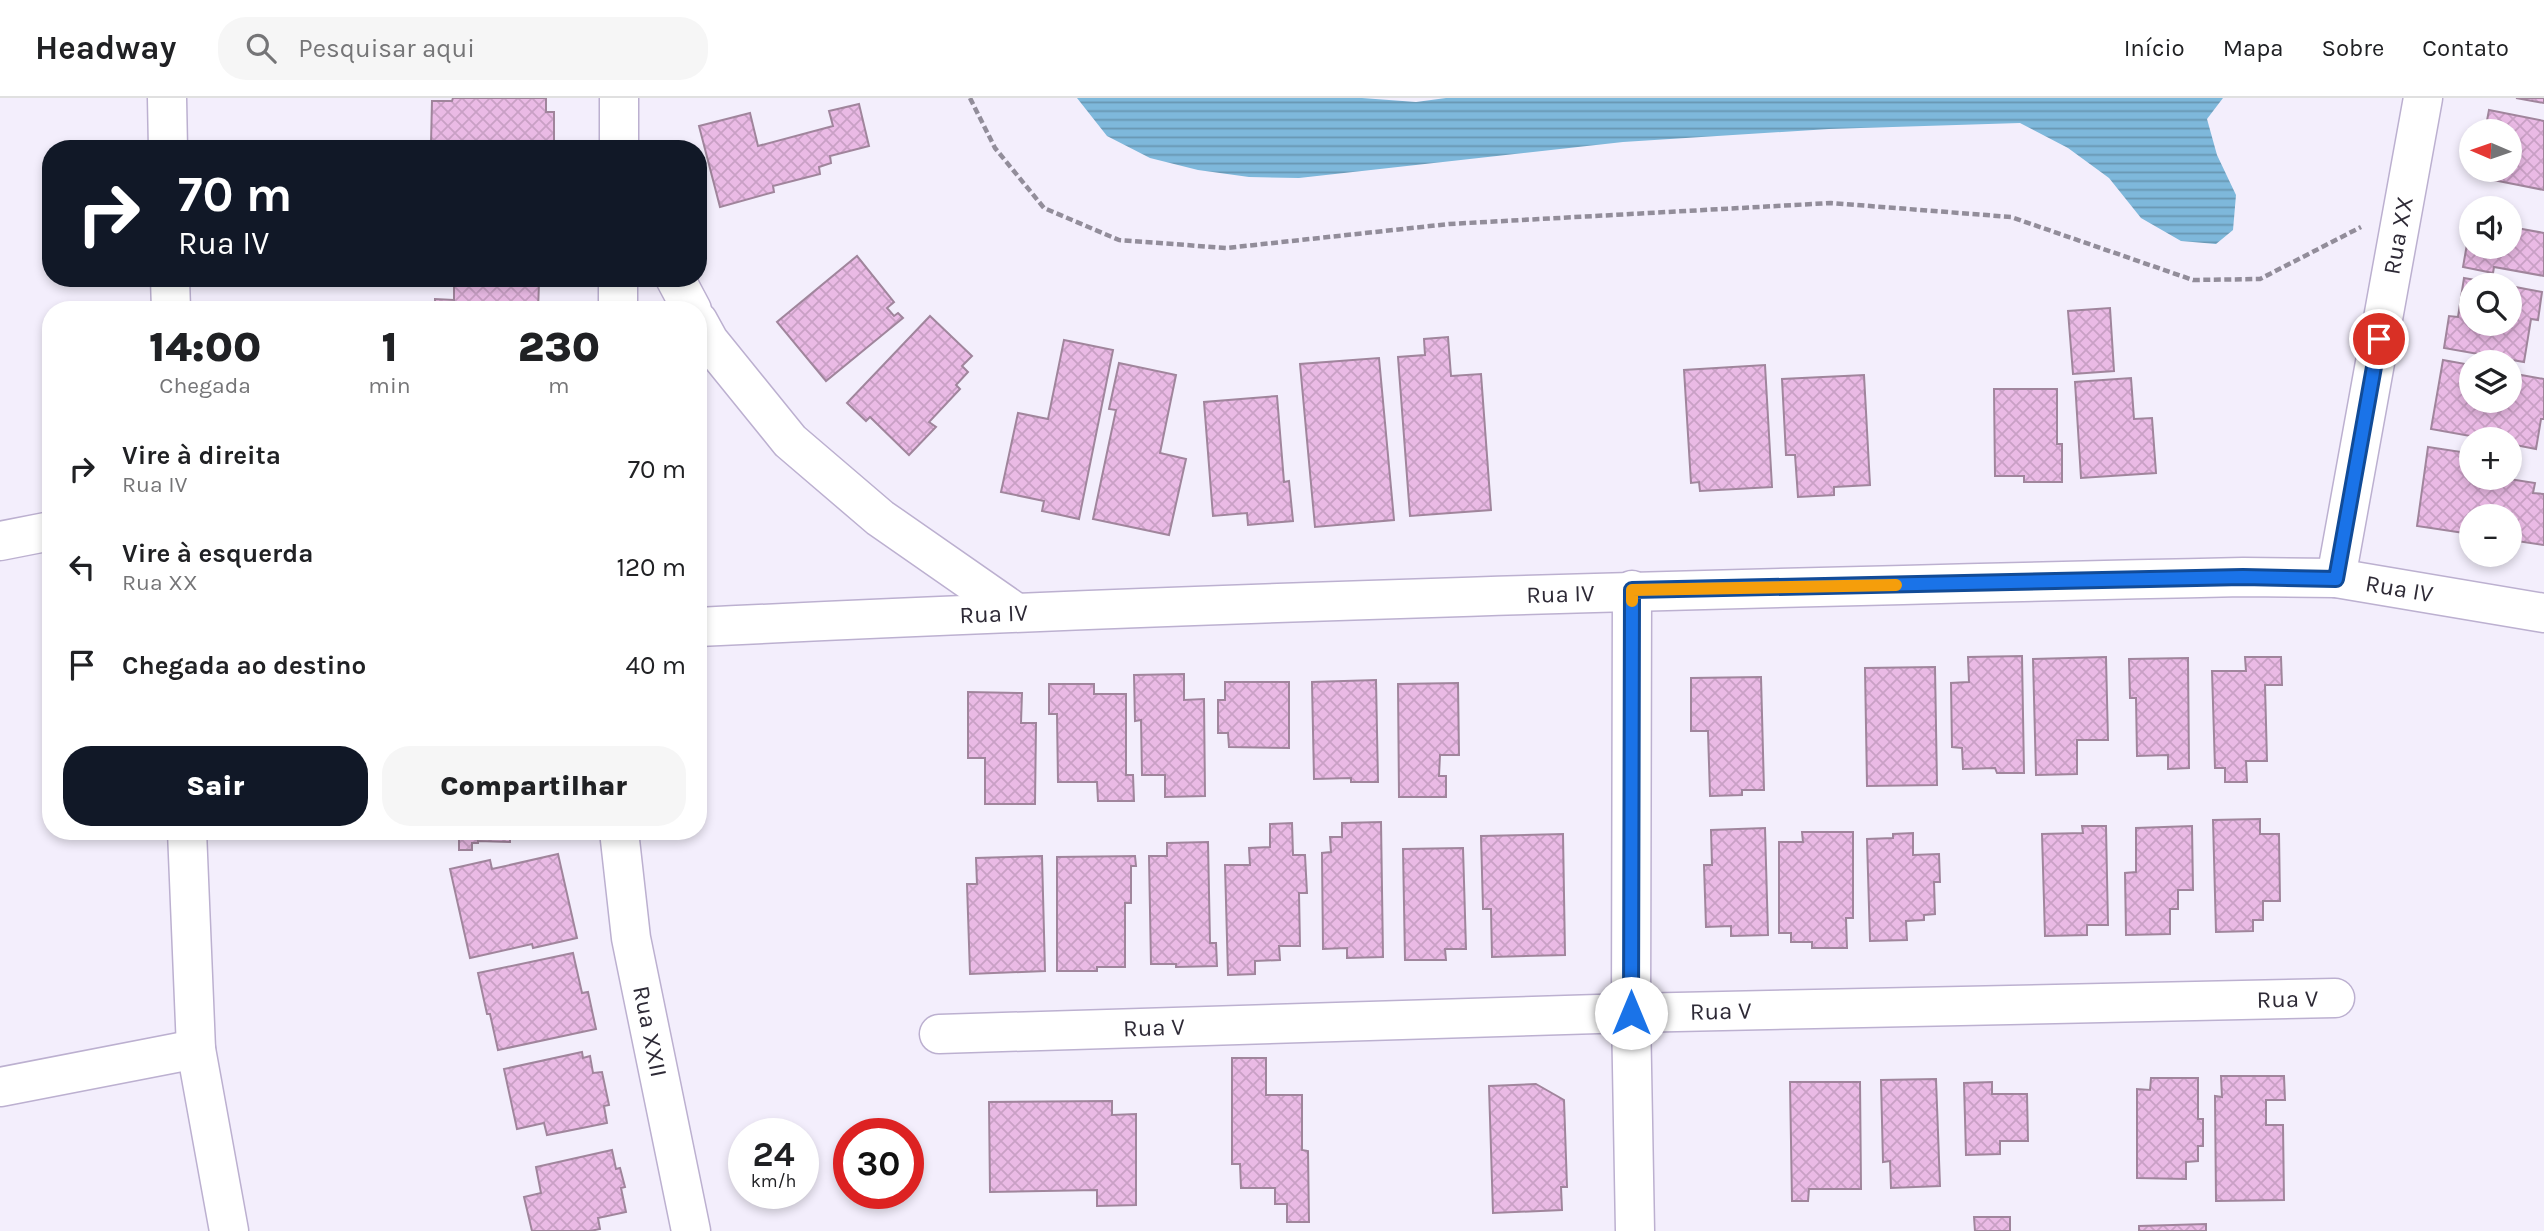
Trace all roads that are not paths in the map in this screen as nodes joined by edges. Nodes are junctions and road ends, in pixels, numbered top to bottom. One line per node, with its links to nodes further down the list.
1 (167, 98): 3 (street)
2 (2423, 98): 7 (street, Rua XX)
3 (168, 140)
4 (707, 337): 9 (street)
5 (42, 533): 6 (street)
6 (0, 541)
7 (2336, 579): 8 (street, Rua IV); 10 (street, Rua IV)
8 (1632, 590): 9 (street, Rua IV); 15 (street)
9 (1015, 612): 11 (street, Rua IV)
10 (2544, 613)
11 (707, 627)
12 (187, 840): 17 (street)
13 (620, 840): 20 (street, Rua XXII)
14 (2335, 998): 15 (street, Rua V)
15 (1631, 1013): 16 (street, Rua V); 21 (street)
16 (939, 1034)
17 (196, 1049): 18 (street); 19 (street)
18 (0, 1087)
19 (229, 1231)
20 (691, 1231)
21 (1635, 1231)

